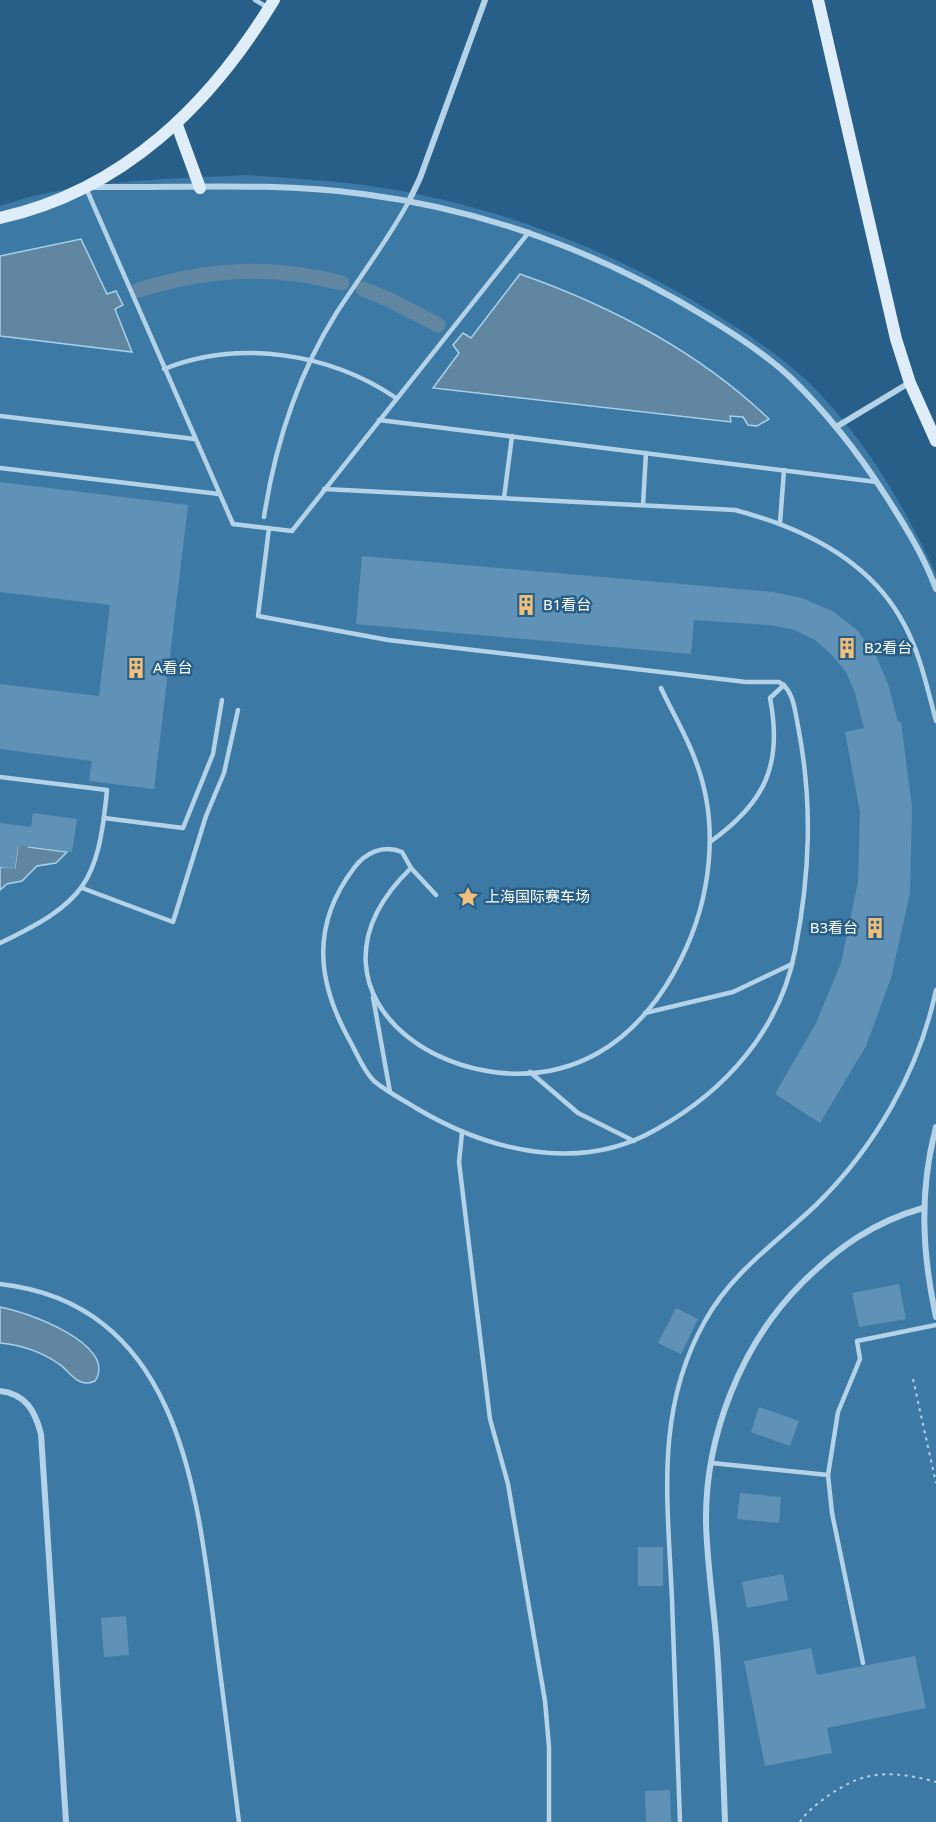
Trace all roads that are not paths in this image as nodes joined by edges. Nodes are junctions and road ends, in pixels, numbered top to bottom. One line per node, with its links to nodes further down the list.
1 (255, 0): 4 (lane)
2 (485, 0): 8 (street)
3 (818, 0): 13 (street)
4 (272, 4): 5 (street)
5 (177, 125): 6 (street); 7 (street)
6 (86, 187): 7 (street); 9 (street); 12 (lane)
7 (200, 188): 8 (street)
8 (409, 201): 10 (street); 11 (lane)
9 (0, 218)
10 (529, 232): 14 (lane); 17 (street)
11 (311, 361): 12 (lane); 14 (lane); 29 (lane)
12 (164, 369): 19 (lane)
13 (910, 383): 17 (street); 20 (street)
14 (396, 398): 16 (lane)
15 (0, 416): 19 (lane)
16 (379, 420): 18 (lane); 25 (lane)
17 (836, 427): 24 (street)
18 (512, 436): 21 (lane); 27 (lane)
19 (195, 439): 26 (lane)
20 (936, 441)
21 (646, 453): 23 (lane); 28 (lane)
22 (0, 468): 26 (lane)
23 (784, 470): 24 (lane); 30 (lane)
24 (877, 482): 32 (street)
25 (324, 489): 27 (lane); 31 (lane)
26 (219, 494): 31 (lane)
27 (504, 498): 28 (lane)
28 (643, 505): 30 (lane)
29 (264, 517)
30 (780, 523): 37 (lane)
31 (269, 528): 33 (lane)
32 (936, 589)
33 (784, 685): 40 (lane); 45 (lane)
34 (661, 688): 40 (lane)
35 (222, 700): 39 (lane)
36 (238, 710): 42 (lane)
37 (936, 722)
38 (0, 777): 39 (lane)
39 (104, 818): 42 (lane)
40 (710, 842): 48 (lane)
41 (411, 868): 43 (lane); 47 (lane); 50 (lane)
42 (82, 888): 44 (lane)
43 (436, 895)
44 (0, 943)
45 (792, 964): 48 (lane); 53 (lane)
46 (936, 990): 65 (lane)
47 (372, 994): 49 (lane); 50 (lane)
48 (645, 1013): 49 (lane)
49 (530, 1072): 53 (lane)
50 (390, 1092): 52 (lane)
51 (936, 1127): 54 (street)
52 (462, 1133): 53 (lane); 64 (lane)
53 (634, 1141)
54 (923, 1208): 56 (street); 59 (street)
55 (0, 1284): 63 (lane)
56 (936, 1317)
57 (936, 1325): 60 (lane)
58 (0, 1391): 62 (street)
59 (712, 1463): 60 (lane); 66 (street)
60 (828, 1475): 61 (lane)
61 (863, 1663)
62 (66, 1822)
63 (239, 1822)
64 (549, 1822)
65 (680, 1822)
66 (725, 1822)

